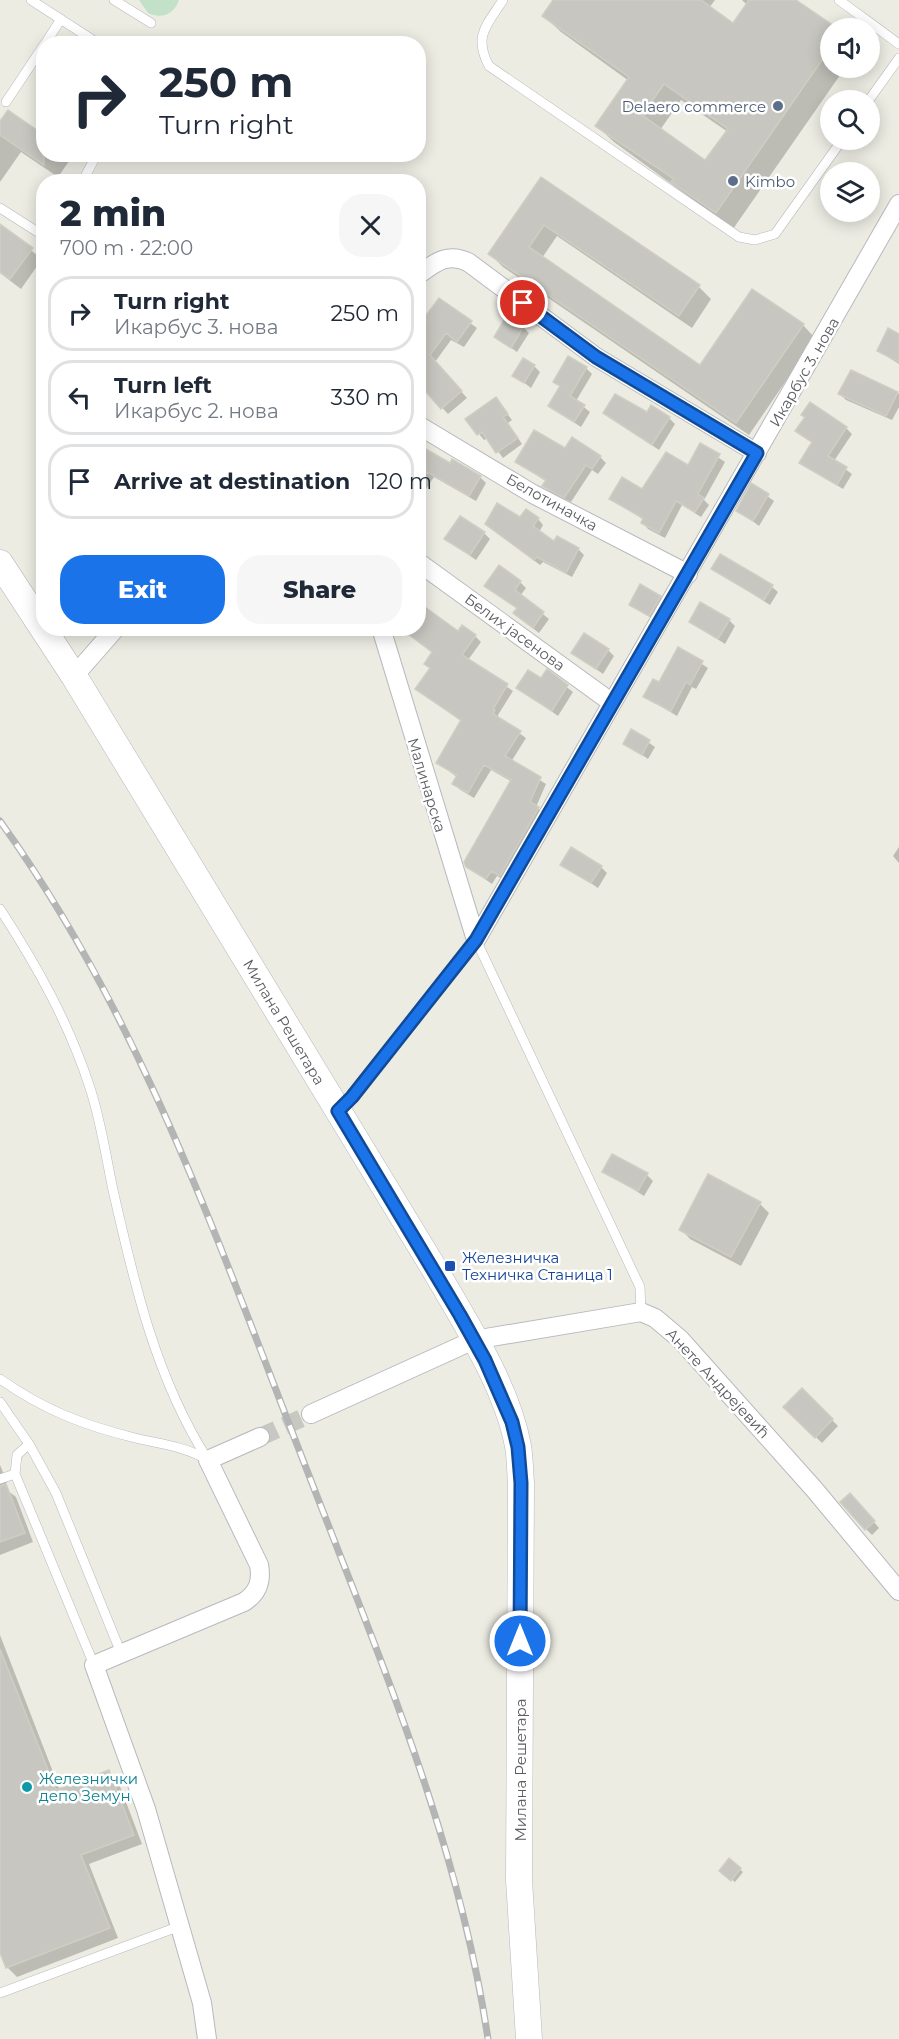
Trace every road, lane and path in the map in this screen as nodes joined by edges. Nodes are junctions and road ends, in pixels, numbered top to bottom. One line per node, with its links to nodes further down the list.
1 (31, 0): 5 (lane)
2 (114, 0): 6 (lane)
3 (504, 0): 14 (lane)
4 (839, 0): 9 (lane)
5 (61, 19): 7 (lane); 8 (lane)
6 (151, 23)
7 (49, 36)
8 (87, 36)
9 (899, 44)
10 (36, 56): 13 (lane)
11 (899, 58): 12 (lane)
12 (876, 90)
13 (6, 102)
14 (835, 150)
15 (899, 204): 20 (street, Икарбус 3. нова)
16 (0, 208): 17 (lane)
17 (36, 231)
18 (426, 269): 20 (street)
19 (426, 429): 23 (street, Белотиначка)
20 (757, 453): 23 (street, Икарбус 3. нова)
21 (0, 563): 24 (street, Милана Решетара)
22 (426, 568): 29 (street, Белих јасенова)
23 (688, 574): 29 (street, Икарбус 3. нова)
24 (36, 618)
25 (48, 636): 28 (street, Милана Решетара)
26 (109, 636): 28 (street)
27 (383, 636): 31 (street, Малинарска)
28 (74, 676): 32 (street, Милана Решетара)
29 (611, 702): 31 (street, Икарбус 3. нова)
30 (0, 909): 40 (lane)
31 (476, 940): 32 (lane, Икарбус 3. нова); 33 (lane)
32 (338, 1111): 34 (street, Милана Решетара)
33 (641, 1312): 34 (street); 43 (street, Анете Андрејевић)
34 (474, 1340): 37 (street); 49 (street, Милана Решетара)
35 (0, 1378): 40 (lane)
36 (0, 1402): 39 (lane)
37 (311, 1414)
38 (260, 1437): 40 (street)
39 (29, 1444): 41 (lane); 44 (lane)
40 (208, 1460): 44 (street)
41 (15, 1474): 42 (lane); 45 (lane)
42 (0, 1479)
43 (899, 1591)
44 (121, 1653): 45 (street)
45 (94, 1665): 46 (street)
46 (180, 1926): 47 (lane); 48 (street)
47 (0, 1993)
48 (207, 2039)
49 (529, 2039)

